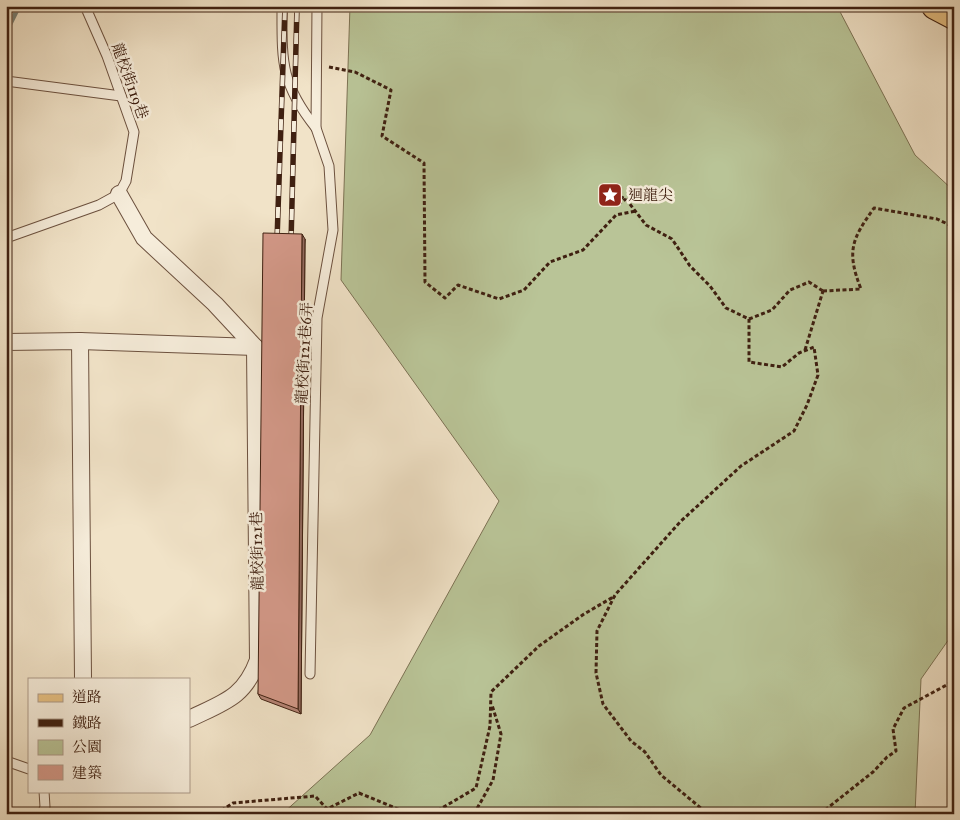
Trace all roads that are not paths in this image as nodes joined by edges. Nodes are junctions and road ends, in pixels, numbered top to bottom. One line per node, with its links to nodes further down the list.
1 (85, 6): 7 (lane, 龍校街119巷)
2 (282, 6): 8 (lane)
3 (317, 6): 8 (lane, 龍校街121巷6弄)
4 (935, 6): 5 (main road)
5 (954, 16)
6 (6, 80): 7 (lane)
7 (121, 96): 9 (lane, 龍校街119巷)
8 (316, 128): 14 (lane, 龍校街121巷6弄)
9 (119, 194): 10 (lane); 13 (street)
10 (6, 238)
11 (80, 341): 12 (street); 13 (street); 15 (street)
12 (6, 342)
13 (255, 347): 16 (street, 龍校街121巷)
14 (310, 674)
15 (83, 678)
16 (190, 718)
17 (6, 762): 18 (lane)
18 (28, 769)
19 (44, 792): 20 (lane)
20 (42, 814)

